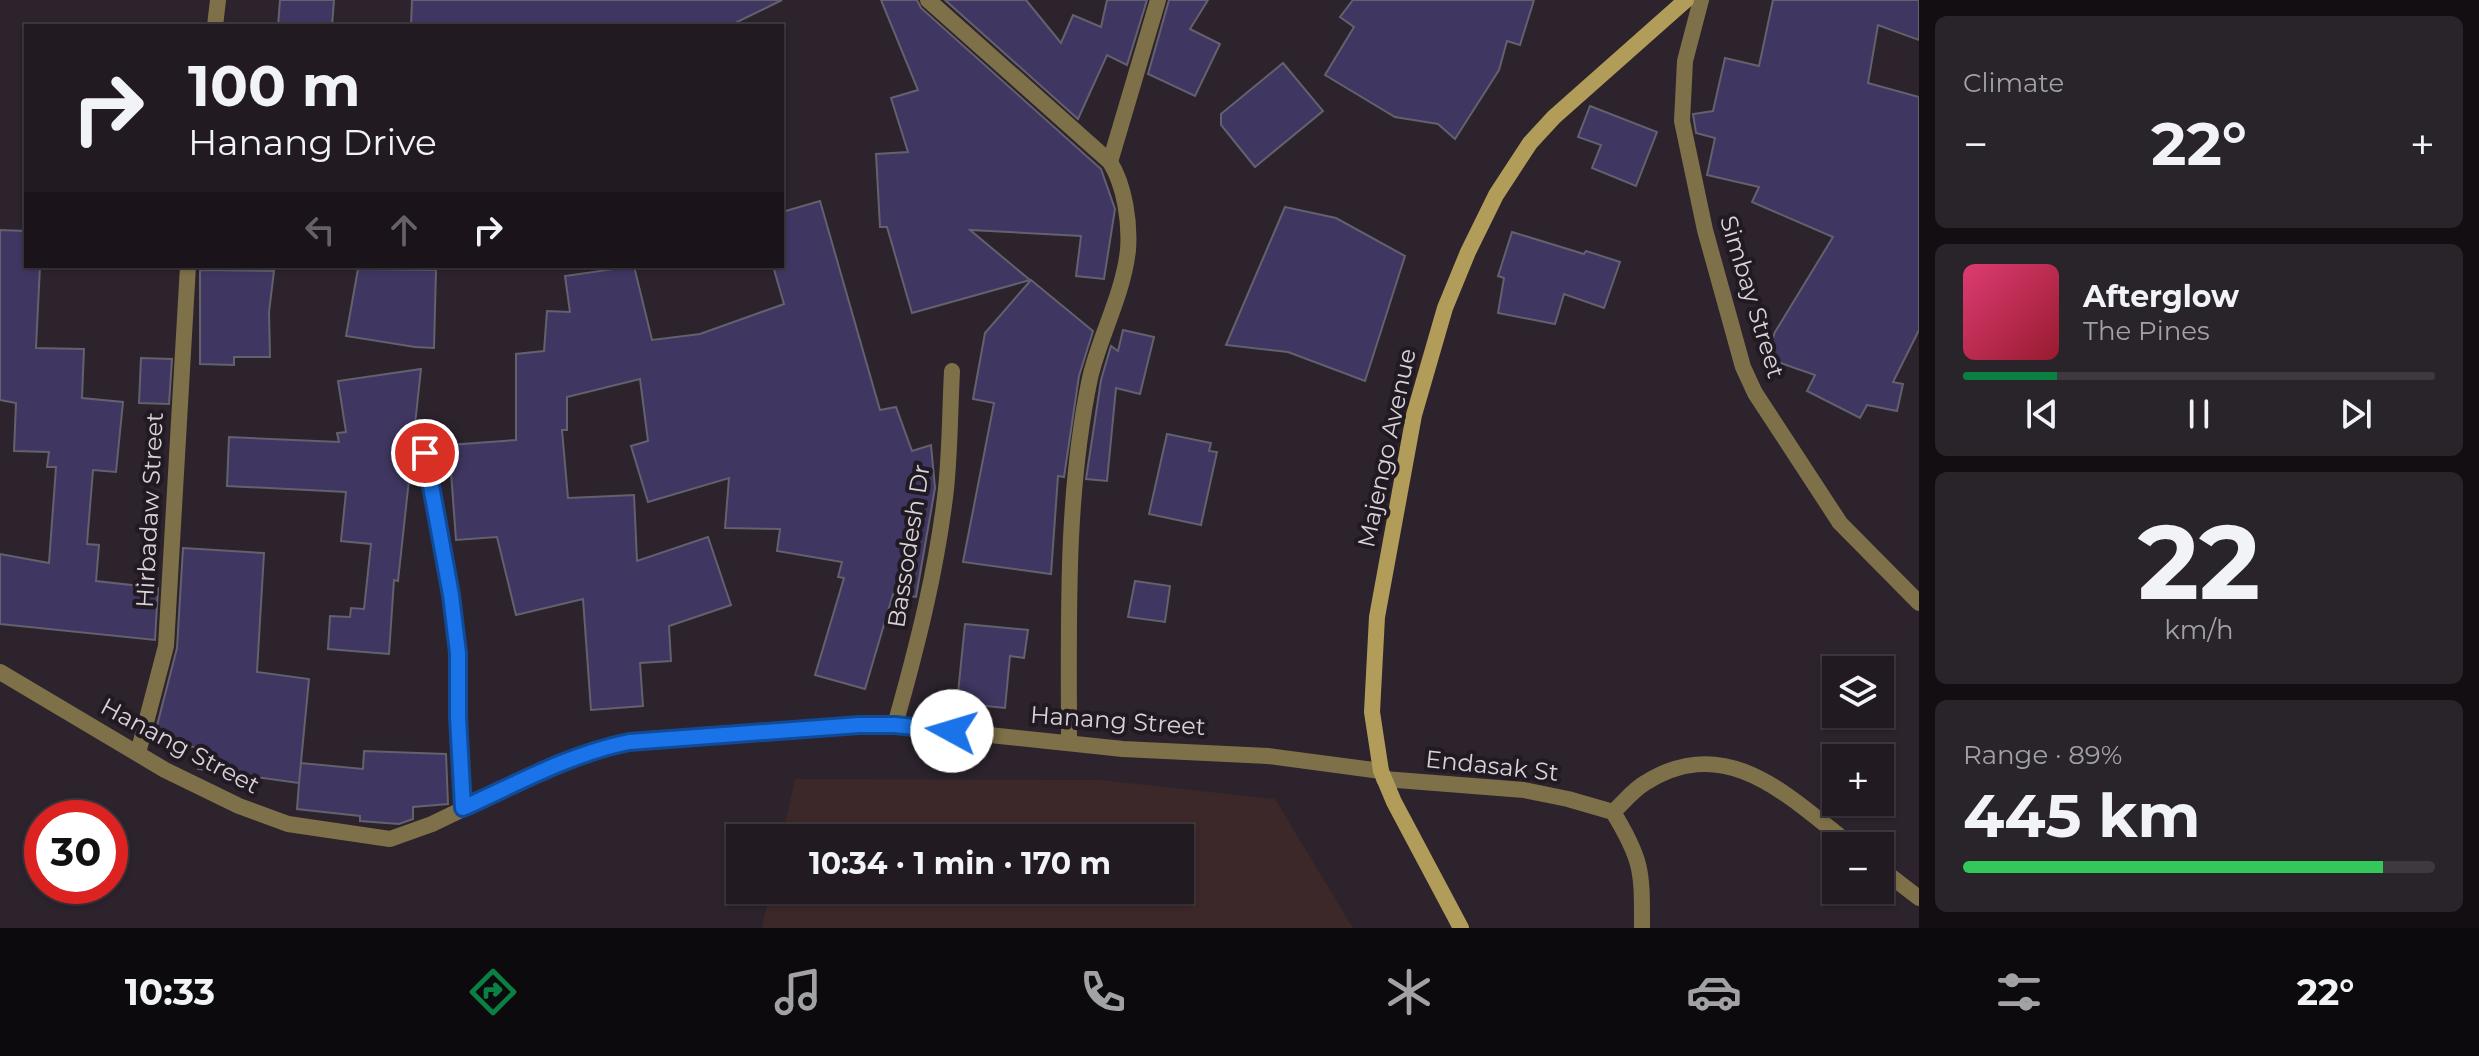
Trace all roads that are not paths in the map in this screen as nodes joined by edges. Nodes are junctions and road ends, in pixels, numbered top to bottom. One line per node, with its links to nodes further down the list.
1 (218, 0): 6 (street)
2 (928, 0): 7 (street)
3 (1158, 0): 7 (street)
4 (1686, 0): 16 (street, Majengo Avenue)
5 (1701, 0): 11 (street, Simbay Street)
6 (215, 24)
7 (1110, 162): 14 (street)
8 (188, 268): 15 (street, Hirbadaw Street)
9 (952, 371): 13 (street, Bassodesh Dr)
10 (425, 453): 17 (street)
11 (1919, 603)
12 (0, 672): 15 (street, Hanang Street)
13 (895, 725): 14 (street, Hanang Street); 17 (street, Hanang Street)
14 (1069, 742): 16 (street, Hanang Street)
15 (138, 753): 17 (street, Hanang Street)
16 (1383, 775): 18 (street, Endasak St); 22 (street, Majengo Avenue)
17 (463, 808)
18 (1613, 812): 19 (street); 23 (street)
19 (1834, 832)
20 (1894, 879): 21 (street)
21 (1919, 898)
22 (1461, 928)
23 (1642, 928)

